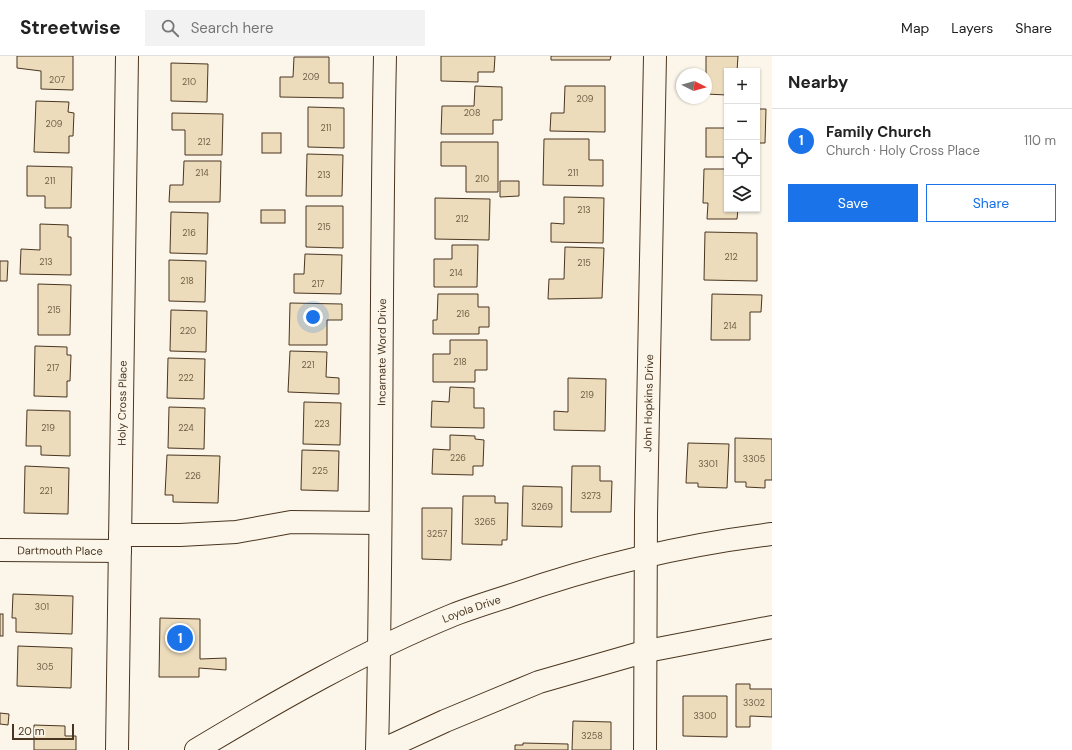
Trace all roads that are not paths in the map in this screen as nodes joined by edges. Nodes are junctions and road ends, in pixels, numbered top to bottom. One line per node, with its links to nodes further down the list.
1 (127, 56): 6 (street, Holy Cross Place)
2 (385, 56): 4 (street, Incarnate Word Drive)
3 (655, 56): 8 (street, John Hopkins Drive)
4 (379, 523): 6 (street, Dartmouth Place); 10 (street, Incarnate Word Drive)
5 (772, 534): 8 (street, Loyola Drive)
6 (120, 543): 7 (street, Dartmouth Place); 12 (street, Holy Cross Place)
7 (0, 550)
8 (646, 555): 10 (street, Loyola Drive); 11 (street, John Hopkins Drive)
9 (772, 627): 11 (street)
10 (380, 648): 13 (street, Loyola Drive); 14 (street, Incarnate Word Drive)
11 (647, 651): 15 (street); 16 (street, John Hopkins Drive)
12 (117, 750)
13 (196, 750)
14 (377, 750)
15 (382, 750)
16 (645, 750)

